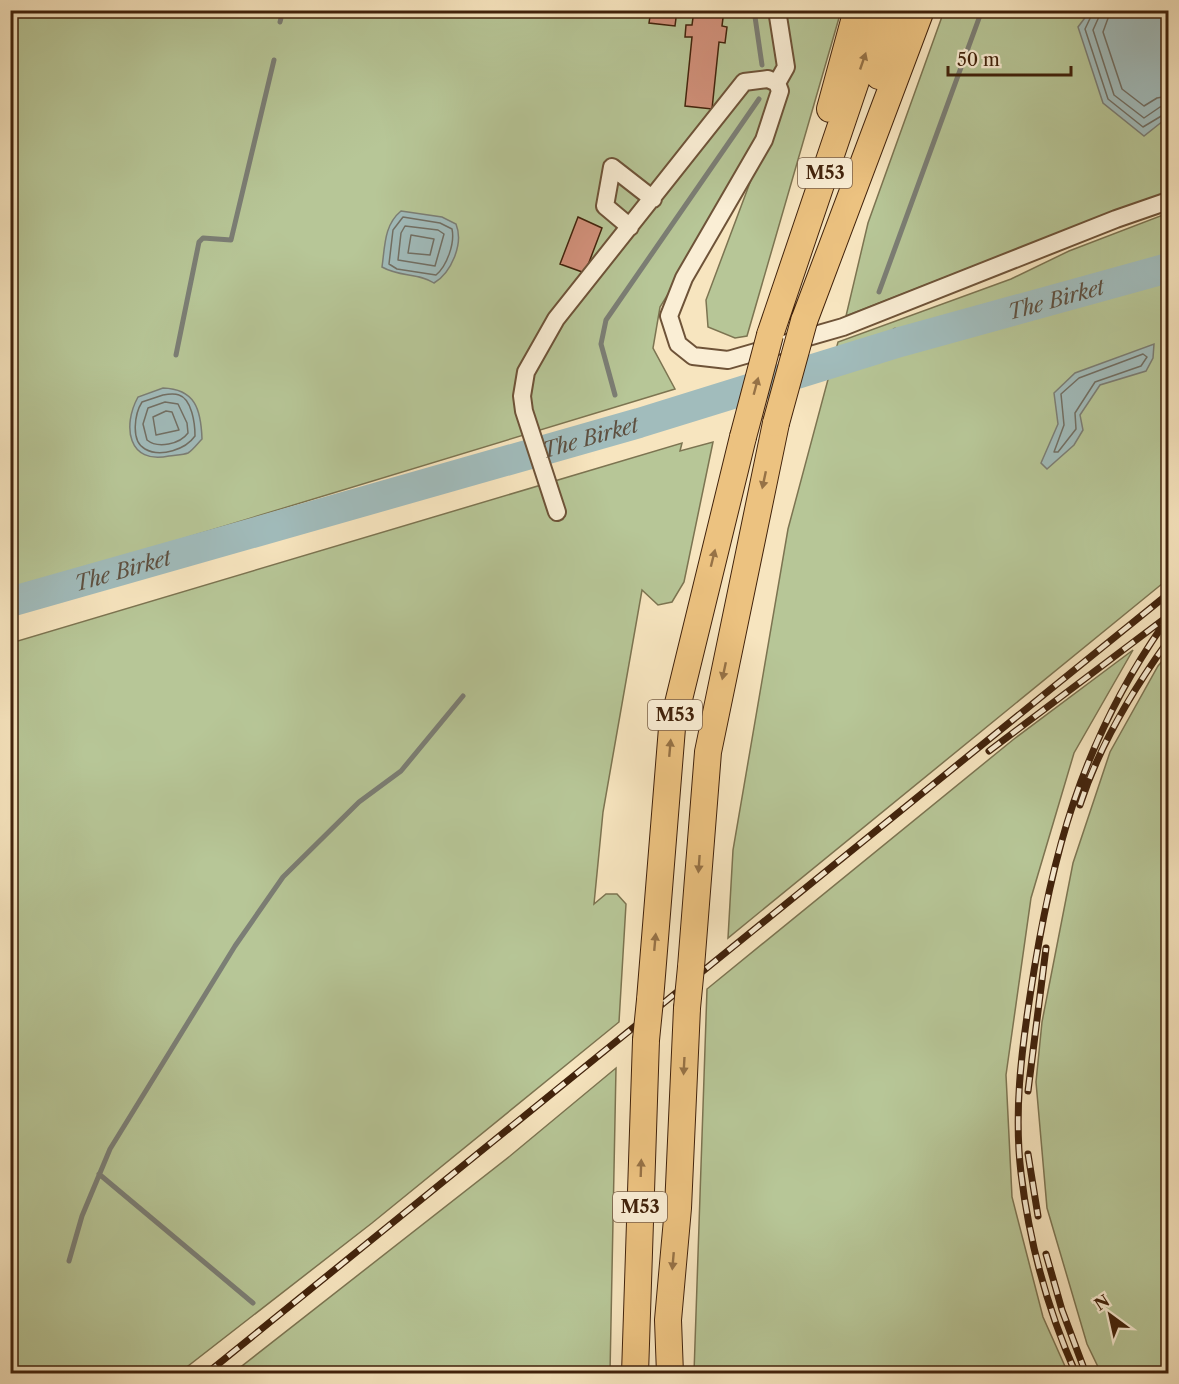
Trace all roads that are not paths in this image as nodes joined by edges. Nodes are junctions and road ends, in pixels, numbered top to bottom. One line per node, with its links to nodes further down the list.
1 (777, 10): 6 (lane)
2 (858, 10): 11 (highway)
3 (880, 10): 11 (highway, M53, one-way to 3)
4 (900, 10): 10 (highway, M53)
5 (921, 10): 10 (highway)
6 (777, 83): 7 (lane); 8 (lane)
7 (653, 199): 9 (lane); 9 (lane)
8 (1168, 201)
9 (630, 227): 12 (lane)
10 (804, 321): 14 (highway, M53, one-way to 14, bridge)
11 (770, 335): 13 (highway, M53, one-way to 11, bridge)
12 (557, 512)
13 (635, 1374)
14 (670, 1374)

